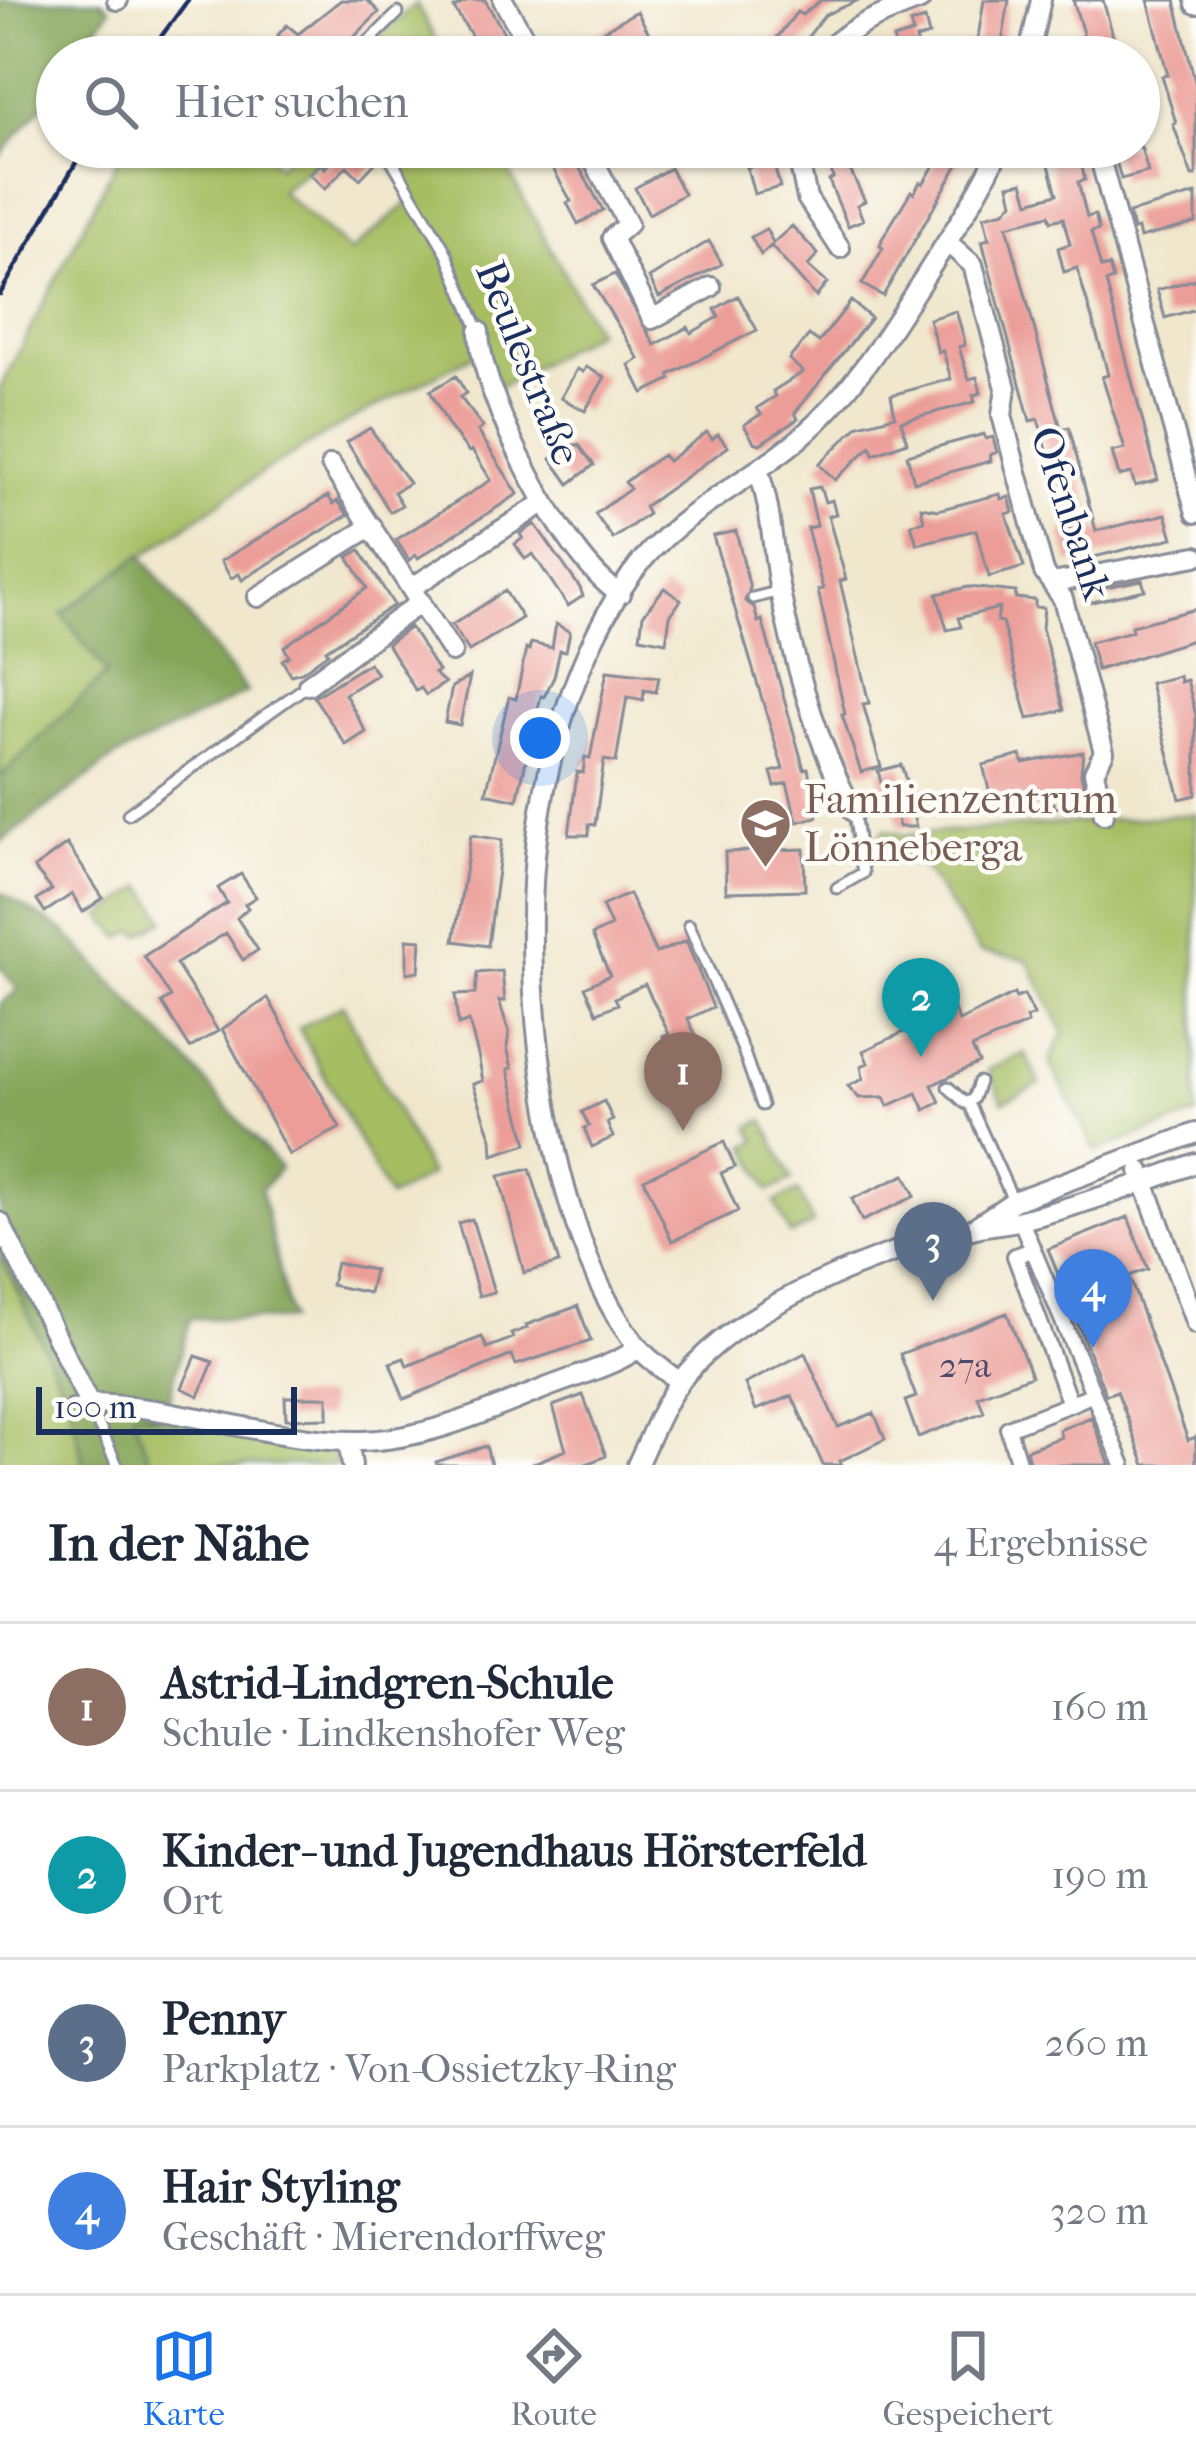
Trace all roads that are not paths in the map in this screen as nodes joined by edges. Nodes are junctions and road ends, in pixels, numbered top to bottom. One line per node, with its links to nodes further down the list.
1 (503, 0): 6 (street)
2 (920, 0): 7 (street)
3 (1040, 0): 8 (street)
4 (398, 13): 5 (lane)
5 (374, 36)
6 (523, 36)
7 (844, 36)
8 (1033, 36)
9 (396, 168): 17 (lane, Beulestraße)
10 (597, 168): 16 (street)
11 (800, 168): 15 (street)
12 (988, 168): 14 (street)
13 (1103, 168): 21 (street)
14 (947, 242): 19 (street); 24 (street, Ofenbank)
15 (840, 248)
16 (711, 287)
17 (478, 331): 20 (street, Beulestraße)
18 (331, 465): 22 (street)
19 (758, 470): 25 (street); 26 (street)
20 (545, 502): 26 (street, Beulestraße); 27 (street)
21 (1196, 513)
22 (372, 526): 27 (street); 28 (street)
23 (1196, 556): 24 (street)
24 (1053, 584): 34 (street, Ofenbank)
25 (780, 591): 29 (lane); 32 (street)
26 (620, 593): 51 (street)
27 (416, 595): 30 (street); 31 (street)
28 (258, 597)
29 (753, 598)
30 (452, 652)
31 (308, 685): 33 (lane)
32 (854, 812): 35 (lane)
33 (128, 814)
34 (1104, 814)
35 (837, 888)
36 (689, 926): 40 (lane)
37 (979, 1082): 39 (lane)
38 (948, 1087): 39 (lane)
39 (968, 1101): 45 (lane)
40 (761, 1105)
41 (1196, 1133): 42 (street)
42 (1133, 1156): 44 (street); 45 (street)
43 (1196, 1163): 44 (street)
44 (1144, 1182): 46 (street); 50 (street)
45 (1014, 1201): 48 (street)
46 (1021, 1221): 48 (street); 49 (street)
47 (0, 1222): 55 (street)
48 (974, 1228): 52 (street)
49 (1032, 1250): 53 (street); 54 (street)
50 (1196, 1324)
51 (639, 1348): 52 (street); 56 (street)
52 (680, 1382): 59 (street)
53 (1091, 1396): 54 (street); 61 (street)
54 (1070, 1404): 60 (street)
55 (80, 1405): 56 (street); 57 (lane)
56 (348, 1441): 58 (street)
57 (117, 1465)
58 (352, 1465)
59 (637, 1465)
60 (1019, 1465)
61 (1123, 1465)

